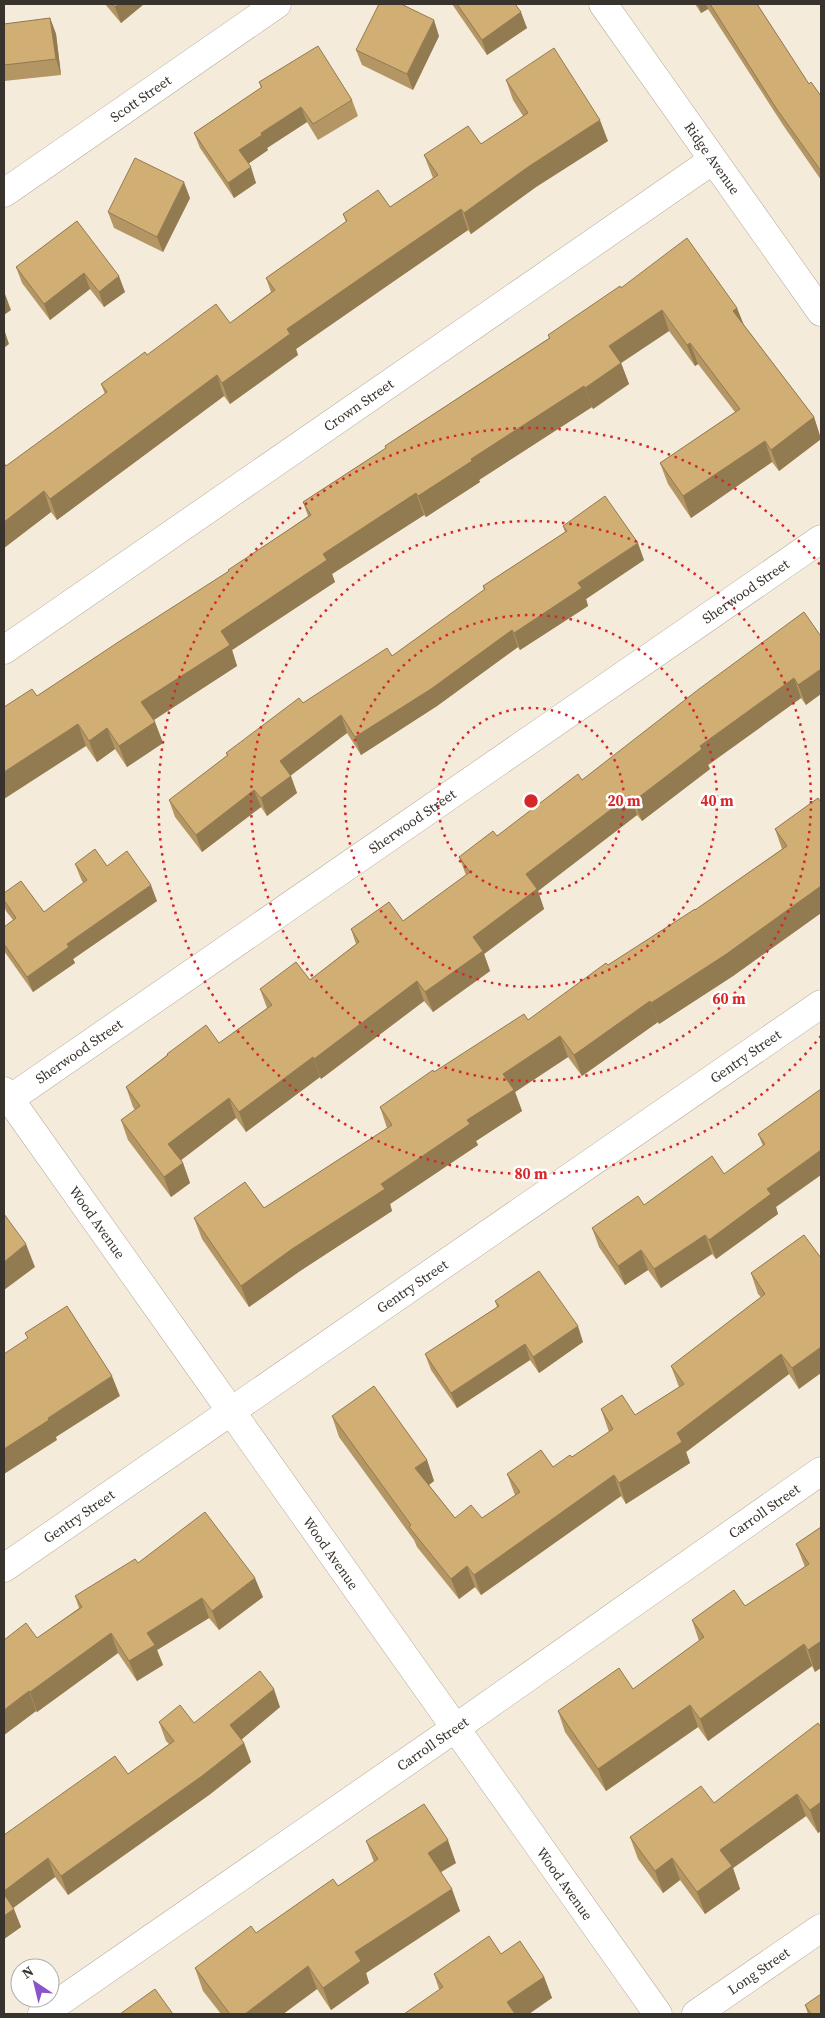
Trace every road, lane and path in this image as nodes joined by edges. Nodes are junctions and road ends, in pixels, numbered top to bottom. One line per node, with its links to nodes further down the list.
1 (277, 4): 4 (street, Scott Street)
2 (603, 4): 3 (street, Ridge Avenue)
3 (713, 160): 5 (street, Ridge Avenue); 7 (street, Crown Street)
4 (4, 193)
5 (821, 312)
6 (821, 539): 9 (street, Sherwood Street)
7 (4, 650)
8 (821, 1004): 10 (street, Gentry Street)
9 (6, 1098): 10 (street, Wood Avenue)
10 (231, 1411): 12 (street, Gentry Street); 13 (street, Wood Avenue)
11 (821, 1471): 13 (street, Carroll Street)
12 (4, 1568)
13 (454, 1729): 15 (street, Carroll Street); 16 (street, Wood Avenue)
14 (821, 1928): 17 (street, Long Street)
15 (42, 2014)
16 (658, 2014)
17 (696, 2014)

